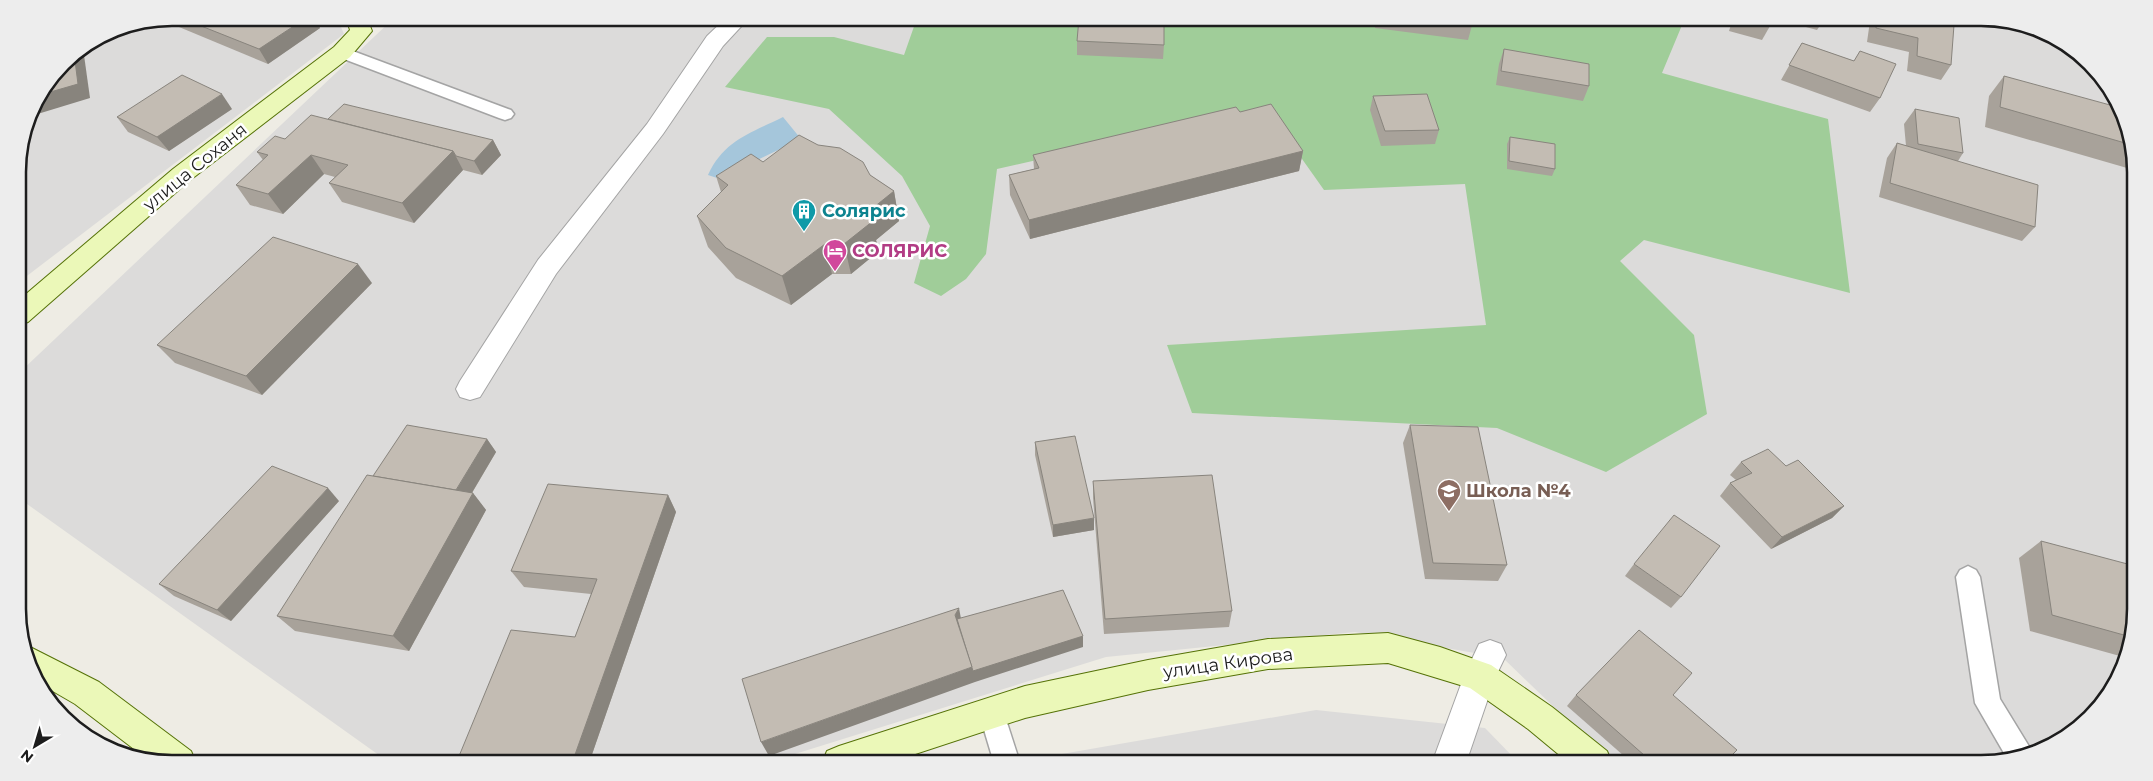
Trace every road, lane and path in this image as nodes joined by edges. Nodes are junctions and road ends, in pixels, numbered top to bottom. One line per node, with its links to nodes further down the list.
1 (359, 26): 3 (main road, улица Соханя)
2 (730, 26): 6 (street)
3 (342, 52): 4 (lane); 5 (main road, улица Соханя)
4 (505, 114)
5 (27, 308)
6 (470, 389)
7 (1968, 577): 11 (lane)
8 (38, 666): 14 (main road)
9 (1485, 666): 10 (main road, улица Кирова); 12 (street); 13 (main road, улица Кирова)
10 (992, 713): 15 (main road, улица Кирова); 16 (lane)
11 (2017, 750)
12 (1452, 754)
13 (1584, 754)
14 (167, 755)
15 (865, 755)
16 (1004, 755)

